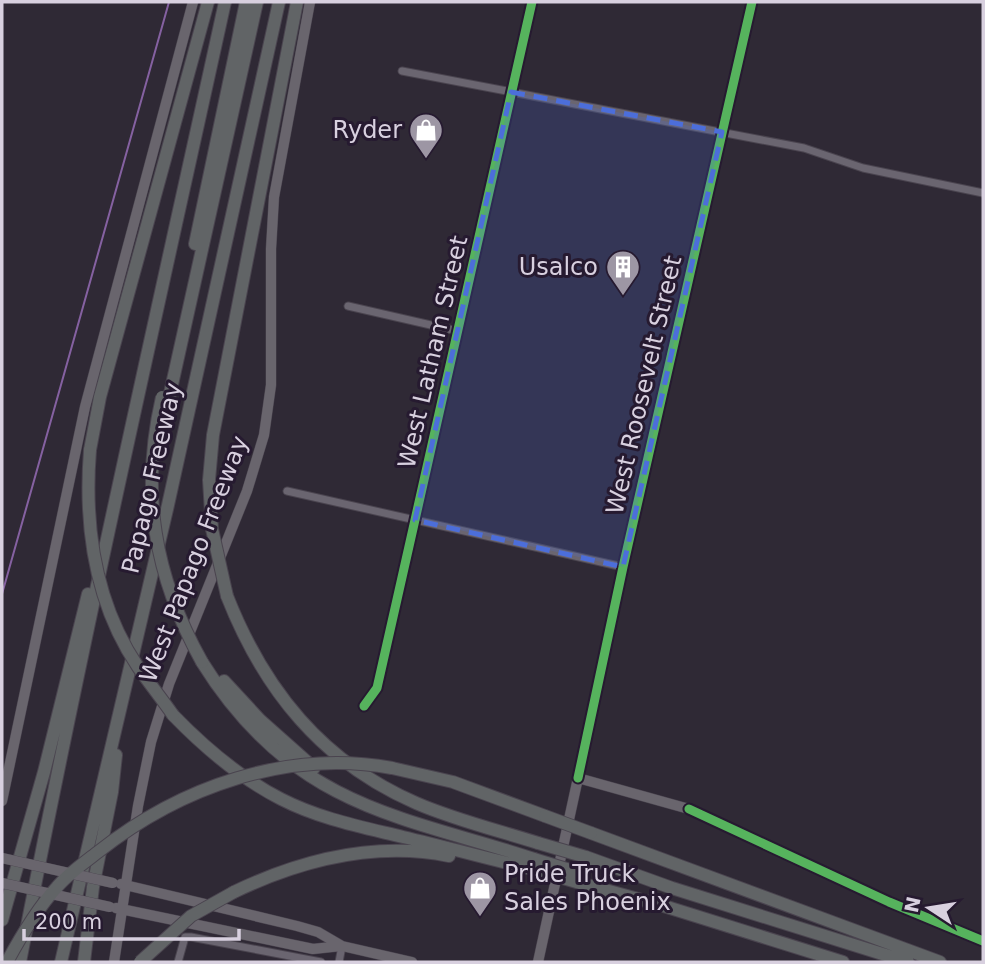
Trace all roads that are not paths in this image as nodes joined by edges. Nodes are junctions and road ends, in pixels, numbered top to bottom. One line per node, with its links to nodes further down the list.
1 (192, 2): 25 (main road)
2 (208, 2): 27 (highway, bridge)
3 (225, 2): 17 (highway, Papago Freeway)
4 (246, 2): 18 (highway)
5 (257, 2): 18 (highway)
6 (279, 2): 22 (highway, Papago Freeway)
7 (297, 2): 27 (highway, bridge)
8 (310, 2): 30 (main road, West Papago Freeway)
9 (532, 2): 12 (street, West Latham Street)
10 (752, 2): 13 (street, West Roosevelt Street)
11 (402, 71): 12 (street)
12 (511, 92): 13 (street); 16 (street, West Latham Street)
13 (722, 132): 14 (street); 21 (street, West Roosevelt Street)
14 (983, 193)
15 (348, 306): 16 (street)
16 (457, 331): 20 (street, West Latham Street)
17 (140, 387): 32 (highway); 36 (highway, Papago Freeway)
18 (166, 397): 27 (highway)
19 (287, 491): 20 (street)
20 (415, 520): 21 (street); 23 (street, West Latham Street)
21 (623, 567): 24 (street, West Roosevelt Street)
22 (121, 706): 37 (highway, Papago Freeway); 38 (highway)
23 (363, 706)
24 (578, 778): 33 (main road); 45 (main road, West Roosevelt Street)
25 (2, 801)
26 (2, 858): 30 (main road, bridge)
27 (534, 860): 28 (highway, bridge); 28 (highway); 40 (highway, bridge)
28 (582, 874): 46 (highway); 47 (highway)
29 (2, 883): 31 (main road, bridge)
30 (126, 885): 31 (main road, West Papago Freeway); 34 (main road)
31 (121, 909): 34 (main road); 39 (main road, West Papago Freeway)
32 (2, 920)
33 (983, 941)
34 (342, 946): 43 (street); 44 (main road)
35 (7, 962): 48 (highway, bridge)
36 (20, 962)
37 (61, 962)
38 (84, 962)
39 (114, 962)
40 (140, 962)
41 (178, 962): 42 (street)
42 (321, 962)
43 (339, 962)
44 (412, 962)
45 (538, 962)
46 (843, 962)
47 (908, 962)
48 (940, 962)

